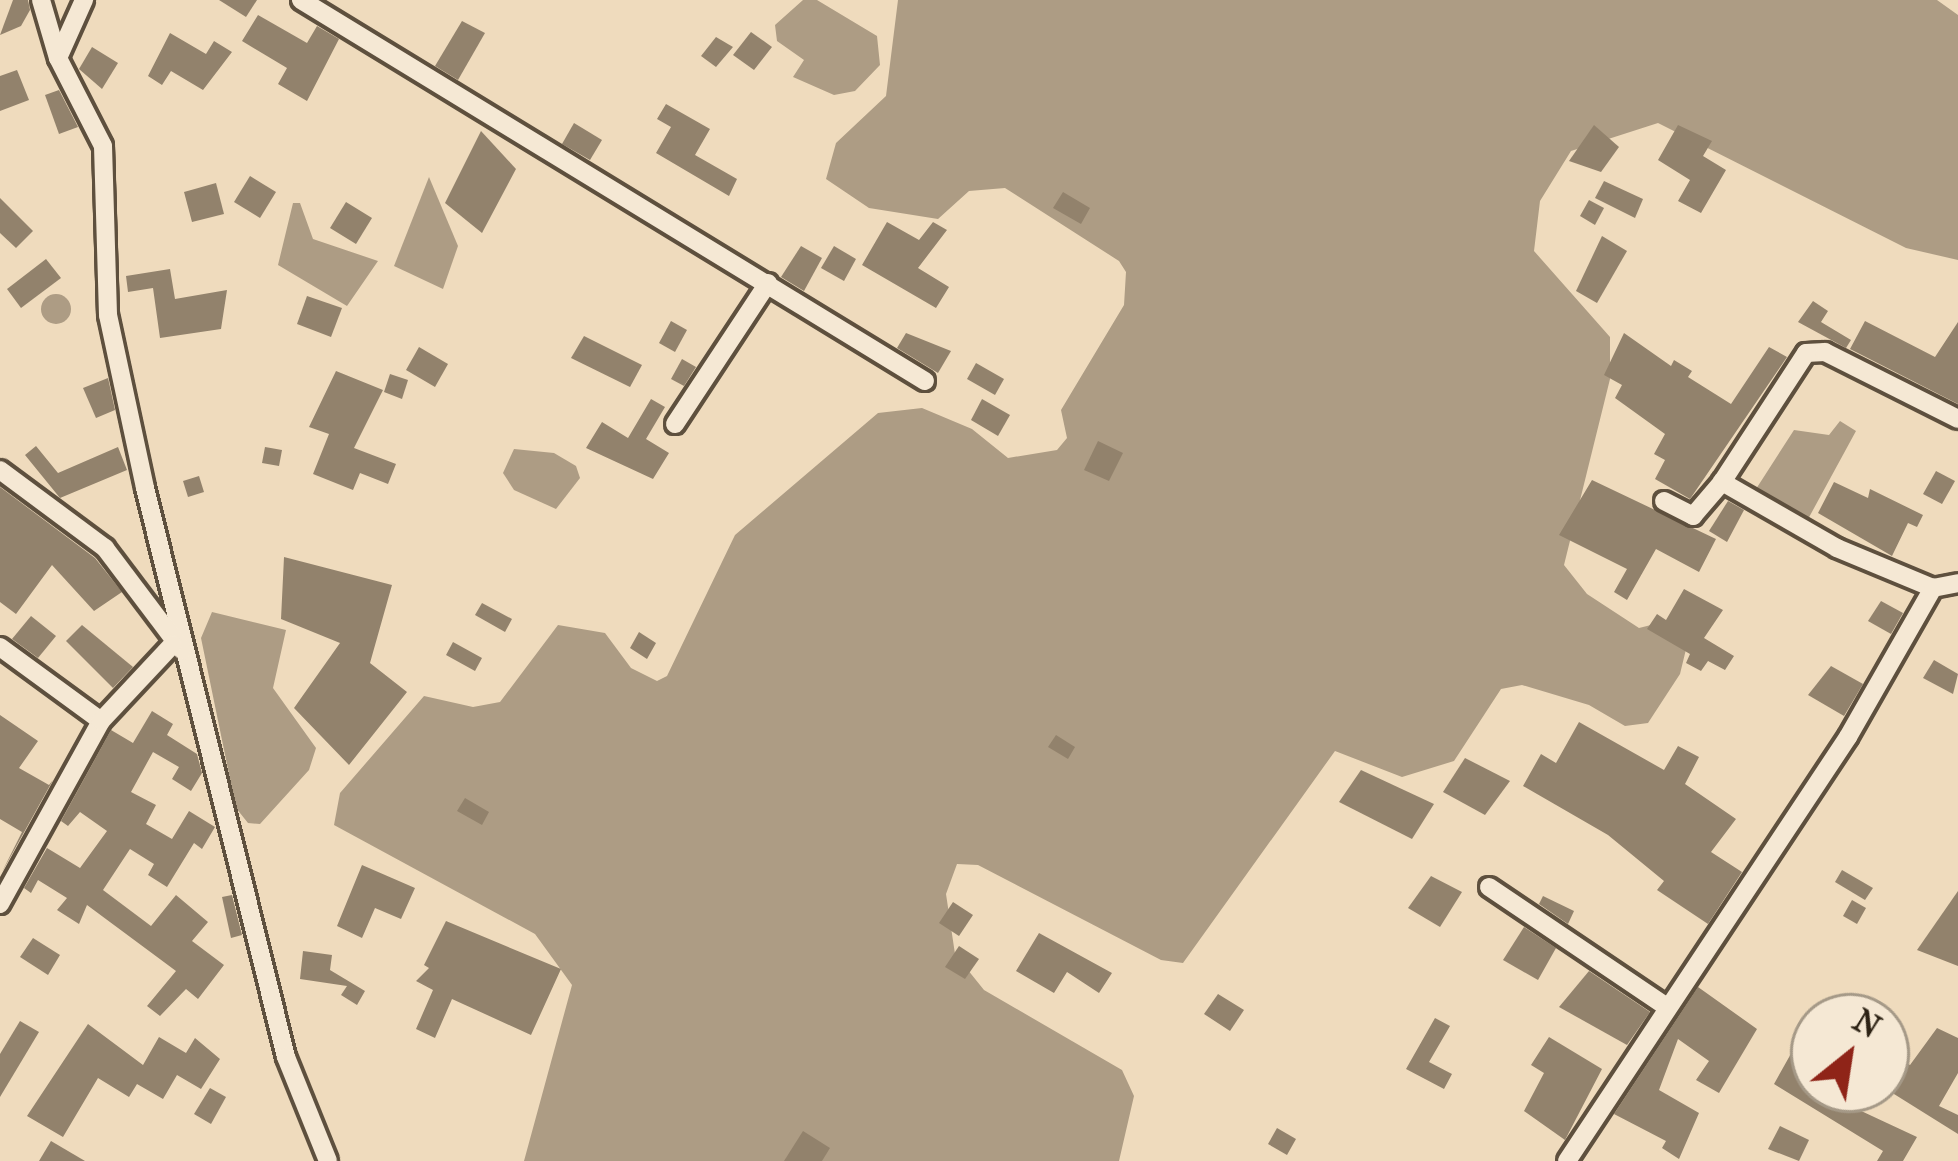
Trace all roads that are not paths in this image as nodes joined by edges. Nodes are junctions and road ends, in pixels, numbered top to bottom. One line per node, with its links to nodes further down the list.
1 (41, 0): 4 (street)
2 (84, 0): 4 (street)
3 (301, 0): 5 (street)
4 (58, 58): 15 (street)
5 (768, 283): 6 (street); 8 (street)
6 (926, 381)
7 (1958, 419): 10 (street)
8 (675, 424)
9 (0, 470): 15 (street)
10 (1723, 482): 11 (street); 13 (street)
11 (1664, 501)
12 (1958, 583): 13 (street)
13 (1933, 588): 19 (street)
14 (0, 647): 16 (street)
15 (181, 650): 16 (street); 20 (street)
16 (101, 721): 18 (street)
17 (1489, 887): 19 (street)
18 (0, 904)
19 (1667, 1007): 21 (street)
20 (328, 1161)
21 (1567, 1161)

